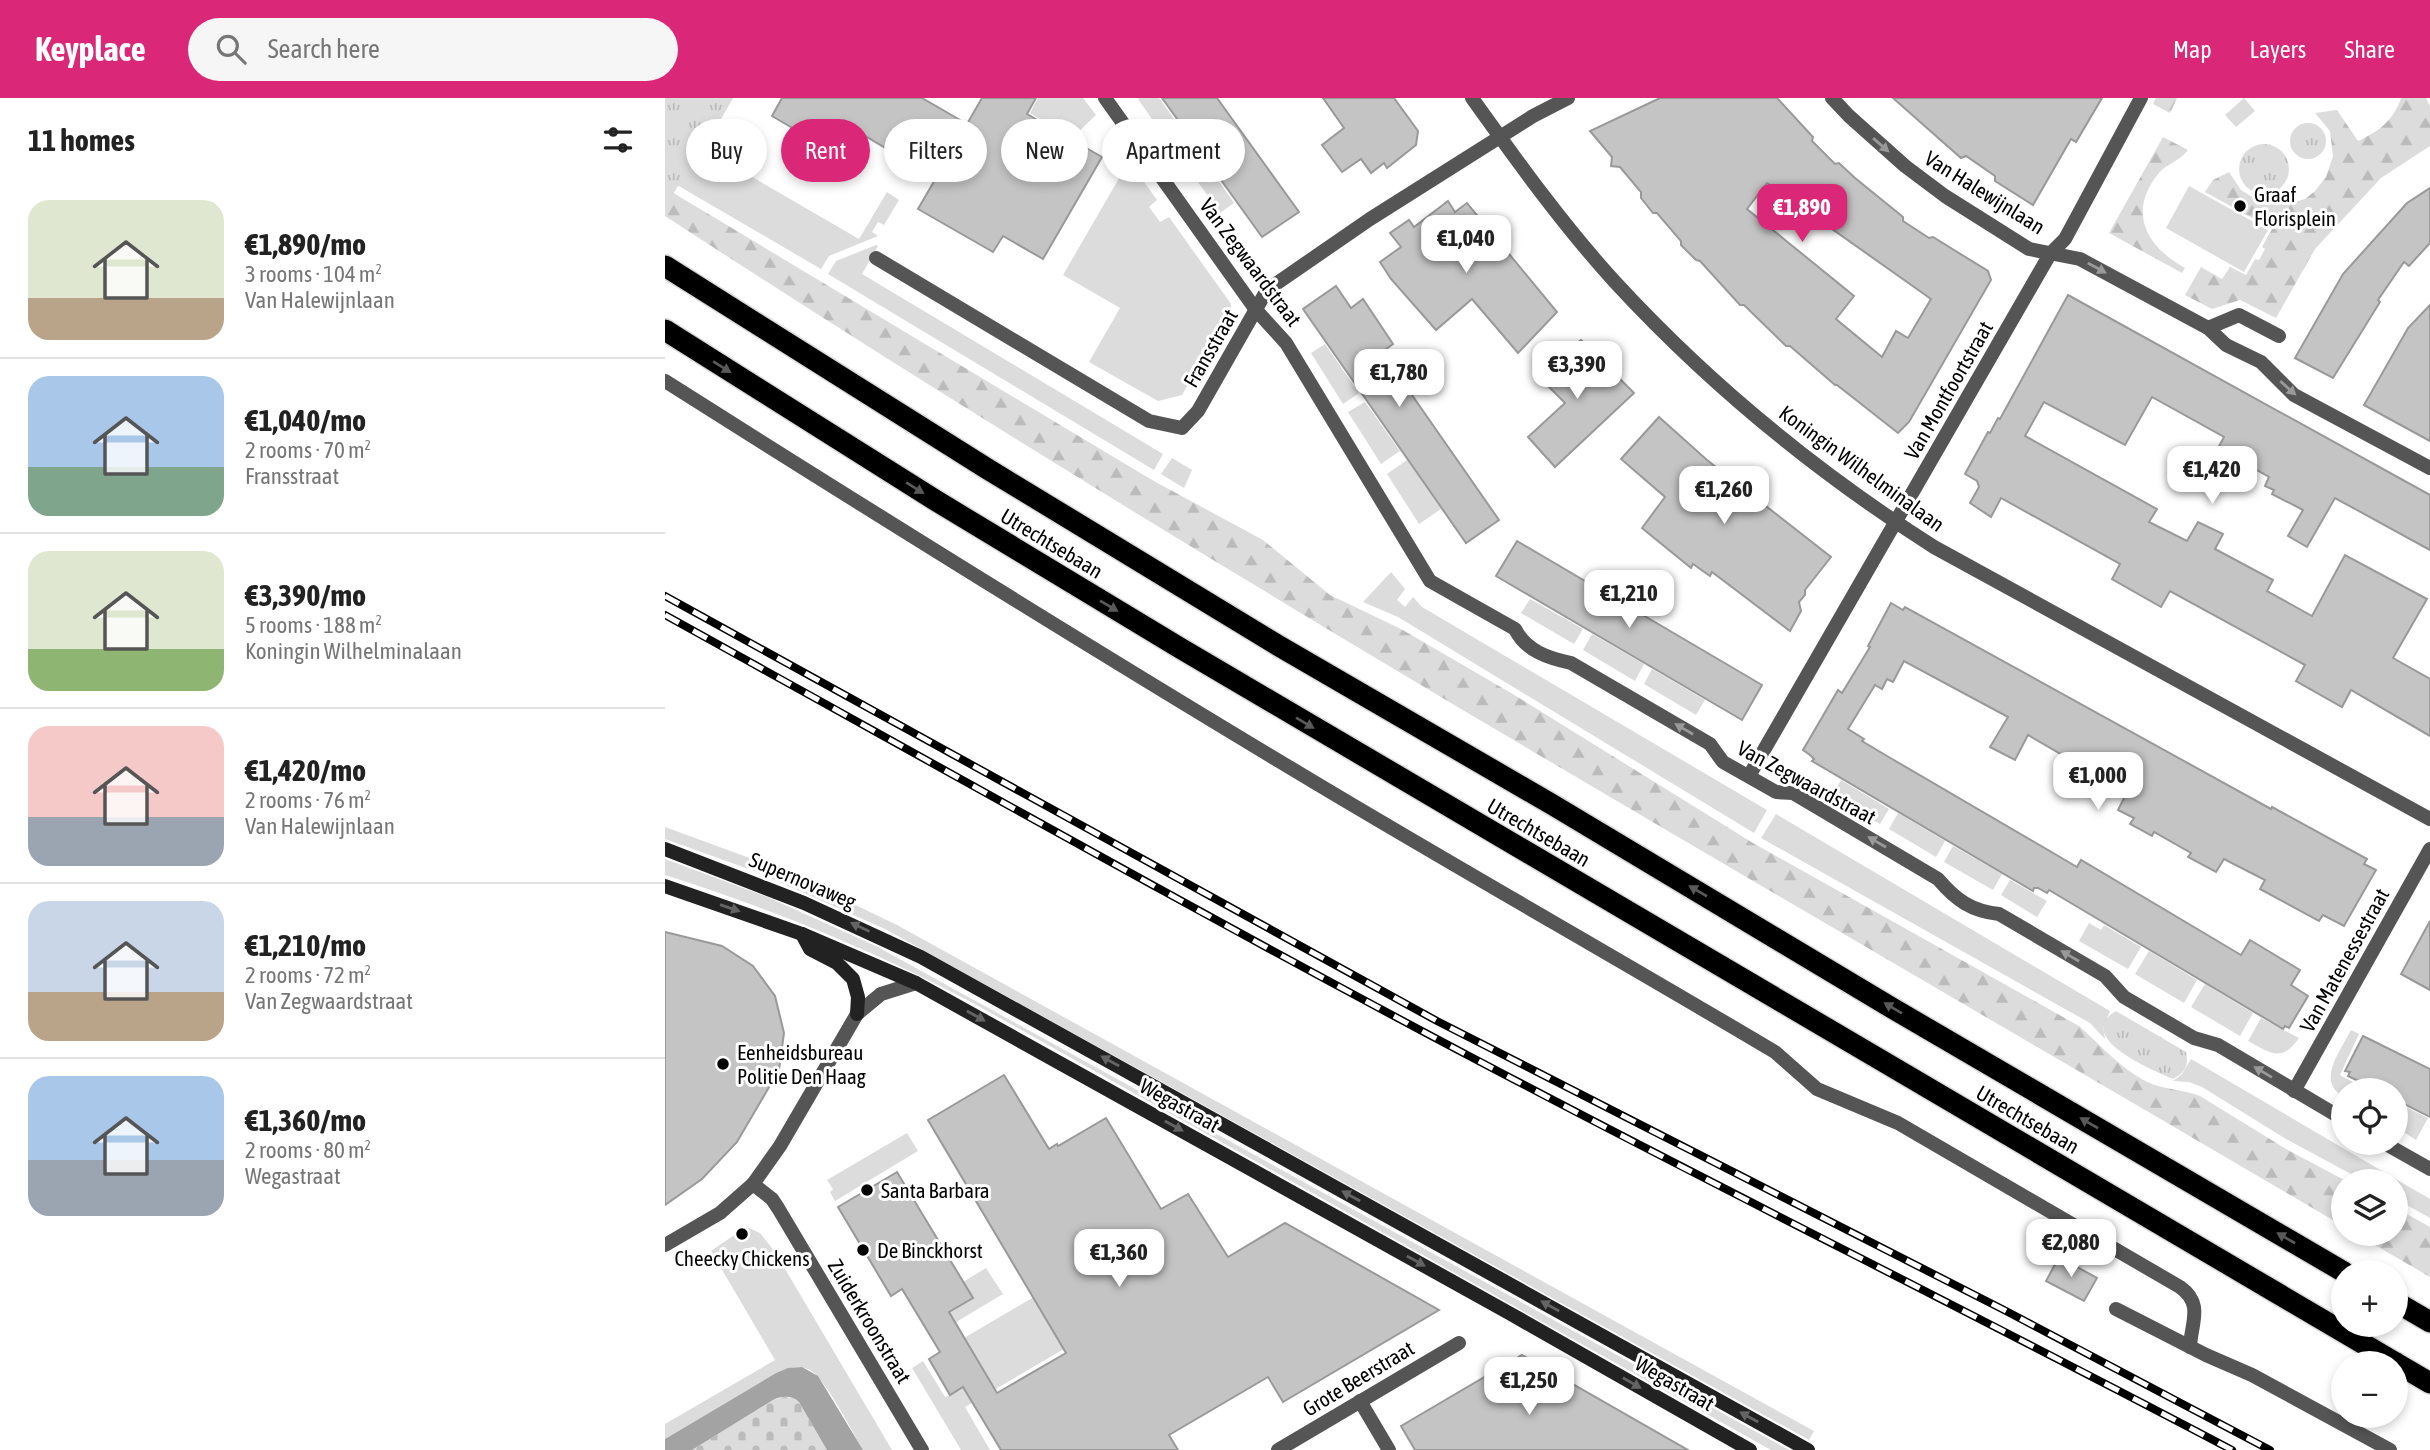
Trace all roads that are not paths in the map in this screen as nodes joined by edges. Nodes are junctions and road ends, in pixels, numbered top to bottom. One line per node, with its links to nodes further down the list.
1 (1105, 98): 10 (street, Van Zegwaardstraat)
2 (1472, 98): 6 (street, Koningin Wilhelminalaan)
3 (1568, 98): 6 (street, Fransstraat)
4 (1832, 98): 7 (street, Van Halewijnlaan, one-way to 7)
5 (2141, 98): 7 (street, Van Montfoortstraat)
6 (1500, 138): 10 (street, Fransstraat); 16 (street, Koningin Wilhelminalaan)
7 (2050, 254): 11 (street, Van Halewijnlaan, one-way to 11); 16 (street, Van Montfoortstraat)
8 (876, 258): 10 (street, Fransstraat)
9 (665, 266): 32 (highway, Utrechtsebaan, one-way to 9)
10 (1256, 310): 17 (street, Van Zegwaardstraat, one-way to 10)
11 (2208, 328): 13 (street); 15 (street, Van Halewijnlaan, one-way to 15)
12 (665, 330): 38 (highway, Utrechtsebaan, one-way to 38)
13 (2279, 336)
14 (665, 382): 37 (street)
15 (2430, 468)
16 (1895, 522): 17 (street, Van Montfoortstraat); 18 (street, Koningin Wilhelminalaan)
17 (1749, 776): 26 (street, Van Zegwaardstraat, one-way to 17)
18 (2430, 819)
19 (665, 849): 23 (main road, Supernovaweg, one-way to 19)
20 (2430, 849): 26 (street, Van Matenessestraat)
21 (665, 886): 22 (main road, one-way to 22)
22 (802, 934): 24 (main road); 25 (main road)
23 (921, 957): 46 (main road, Wegastraat, one-way to 23)
24 (916, 983): 25 (street); 45 (main road, Wegastraat, one-way to 45)
25 (857, 1014): 30 (street)
26 (2294, 1091): 27 (street, Van Zegwaardstraat)
27 (2331, 1112)
28 (2405, 1155): 29 (street)
29 (2430, 1169)
30 (753, 1184): 31 (street); 42 (street, Zuiderkroonstraat)
31 (665, 1245)
32 (2331, 1264)
33 (2116, 1308): 37 (street)
34 (2408, 1309): 35 (highway)
35 (2430, 1322)
36 (1459, 1343): 41 (street, Grote Beerstraat)
37 (2190, 1347): 47 (street)
38 (2376, 1351)
39 (2408, 1370): 40 (highway, Utrechtsebaan)
40 (2430, 1383)
41 (1360, 1402): 43 (street, Grote Beerstraat); 44 (street)
42 (922, 1450)
43 (1278, 1450)
44 (1389, 1450)
45 (1750, 1450)
46 (1808, 1450)
47 (2390, 1450)

